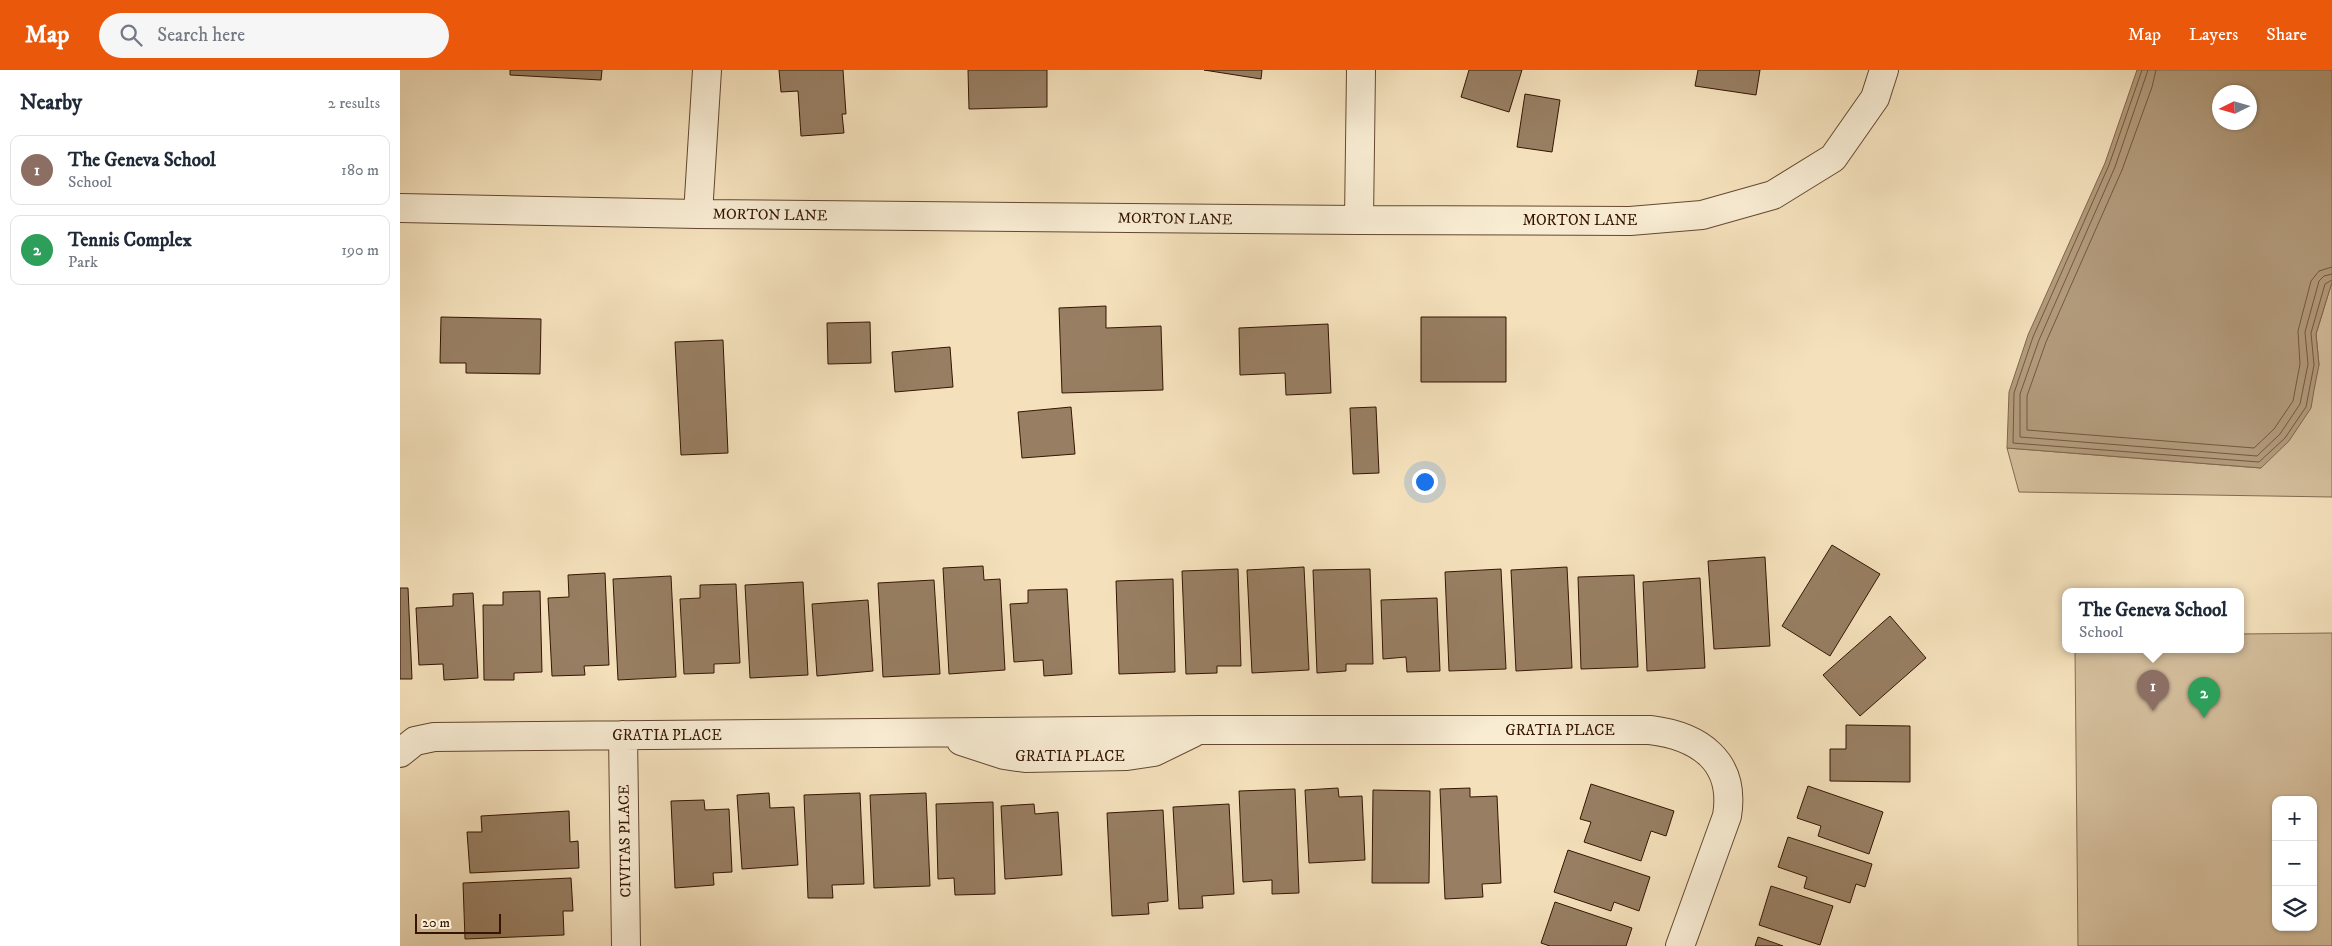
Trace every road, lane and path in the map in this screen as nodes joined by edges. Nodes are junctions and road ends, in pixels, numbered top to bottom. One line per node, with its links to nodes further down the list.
1 (707, 70): 5 (street)
2 (1361, 70): 6 (street)
3 (1884, 70): 6 (street, MORTON LANE)
4 (400, 208): 5 (street, MORTON LANE)
5 (698, 214): 6 (street, MORTON LANE)
6 (1359, 220)
7 (623, 735): 8 (street, GRATIA PLACE); 9 (street, CIVITAS PLACE); 10 (street, GRATIA PLACE)
8 (400, 753)
9 (626, 946)
10 (1680, 946)

